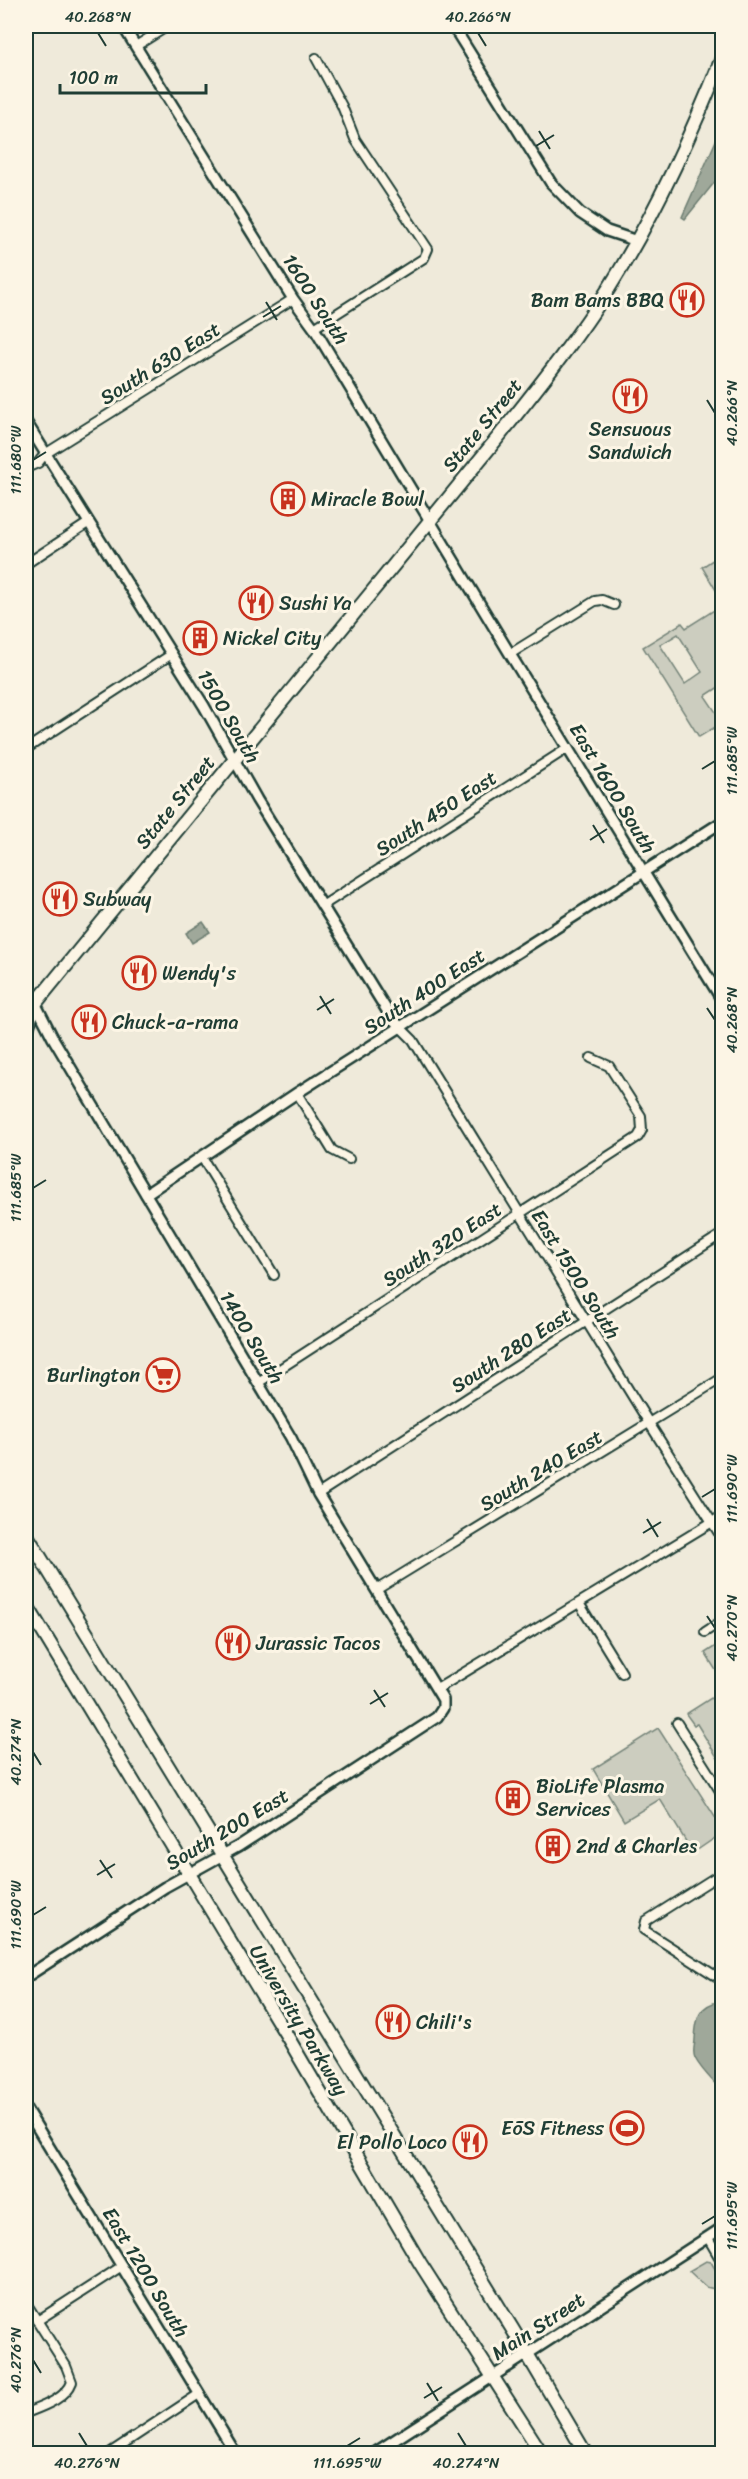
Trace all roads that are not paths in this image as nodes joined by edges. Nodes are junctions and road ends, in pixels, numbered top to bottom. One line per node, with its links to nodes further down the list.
1 (123, 26): 4 (street, 1600 South)
2 (168, 26): 4 (street)
3 (453, 26): 7 (street)
4 (136, 45): 8 (street, 1600 South)
5 (316, 58): 9 (street)
6 (723, 58): 7 (main road, State Street)
7 (637, 241): 13 (main road, State Street)
8 (293, 299): 9 (street, 1600 South); 11 (street, South 630 East)
9 (314, 328): 13 (street, 1600 South)
10 (26, 422): 11 (street, 1500 South)
11 (45, 454): 12 (street, South 630 East); 14 (street, 1500 South)
12 (26, 468)
13 (430, 521): 16 (street, 1600 South); 22 (main road, State Street)
14 (88, 523): 15 (street); 18 (street, 1500 South)
15 (26, 564)
16 (474, 595): 19 (street, East 1600 South)
17 (614, 604): 19 (street)
18 (172, 654): 21 (street); 22 (street, 1500 South)
19 (510, 654): 20 (street, East 1600 South)
20 (568, 748): 24 (street, East 1600 South); 25 (street, South 450 East)
21 (26, 749)
22 (234, 759): 25 (street, 1500 South); 28 (main road, State Street)
23 (723, 822): 24 (street, South 400 East)
24 (644, 872): 27 (street, East 1600 South); 29 (street, South 400 East)
25 (322, 906): 29 (street, 1500 South)
26 (26, 986): 28 (street, 1400 South)
27 (723, 1000)
28 (30, 1006): 30 (main road, State Street); 35 (street, 1400 South)
29 (401, 1028): 32 (street, South 400 East); 36 (street, East 1500 South)
30 (26, 1032)
31 (591, 1058): 36 (street, South 320 East)
32 (297, 1093): 33 (street, South 400 East); 34 (street)
33 (201, 1156): 35 (street, South 400 East); 38 (street)
34 (349, 1160)
35 (146, 1194): 41 (street, 1400 South)
36 (520, 1214): 39 (street, East 1500 South); 41 (street, South 320 East)
37 (723, 1234): 39 (street, South 280 East)
38 (274, 1275)
39 (586, 1321): 42 (street, East 1500 South); 43 (street, South 280 East)
40 (723, 1378): 42 (street, South 240 East)
41 (258, 1383): 43 (street, 1400 South)
42 (649, 1423): 45 (street, East 1500 South); 48 (street, South 240 East)
43 (318, 1494): 48 (street, 1400 South)
44 (723, 1516): 45 (street)
45 (712, 1522): 47 (street, East 1500 South); 49 (street)
46 (26, 1534): 58 (main road, University Parkway)
47 (723, 1538)
48 (376, 1590): 54 (street, 1400 South)
49 (579, 1603): 53 (street); 54 (street)
50 (26, 1604): 60 (main road, University Parkway)
51 (723, 1621): 52 (street)
52 (705, 1632)
53 (622, 1673)
54 (437, 1689): 55 (street, 1400 South)
55 (443, 1708): 58 (street, South 200 East)
56 (677, 1723): 57 (street)
57 (723, 1794)
58 (221, 1856): 60 (street, South 200 East); 70 (main road, University Parkway)
59 (723, 1873): 62 (street)
60 (189, 1874): 61 (street, South 200 East); 71 (main road, University Parkway)
61 (26, 1977)
62 (723, 1980)
63 (26, 2109): 67 (street, East 1200 South)
64 (723, 2228): 65 (street, Main Street)
65 (708, 2238): 66 (street); 70 (street, Main Street)
66 (723, 2262)
67 (122, 2266): 69 (street); 72 (street, East 1200 South)
68 (26, 2303): 69 (street)
69 (37, 2321): 73 (street)
70 (527, 2355): 71 (street, Main Street); 78 (main road)
71 (493, 2376): 76 (street, Main Street); 77 (main road, University Parkway)
72 (199, 2394): 74 (street); 75 (street, East 1200 South)
73 (26, 2413)
74 (108, 2454)
75 (236, 2454)
76 (373, 2454)
77 (542, 2454)
78 (586, 2454)

